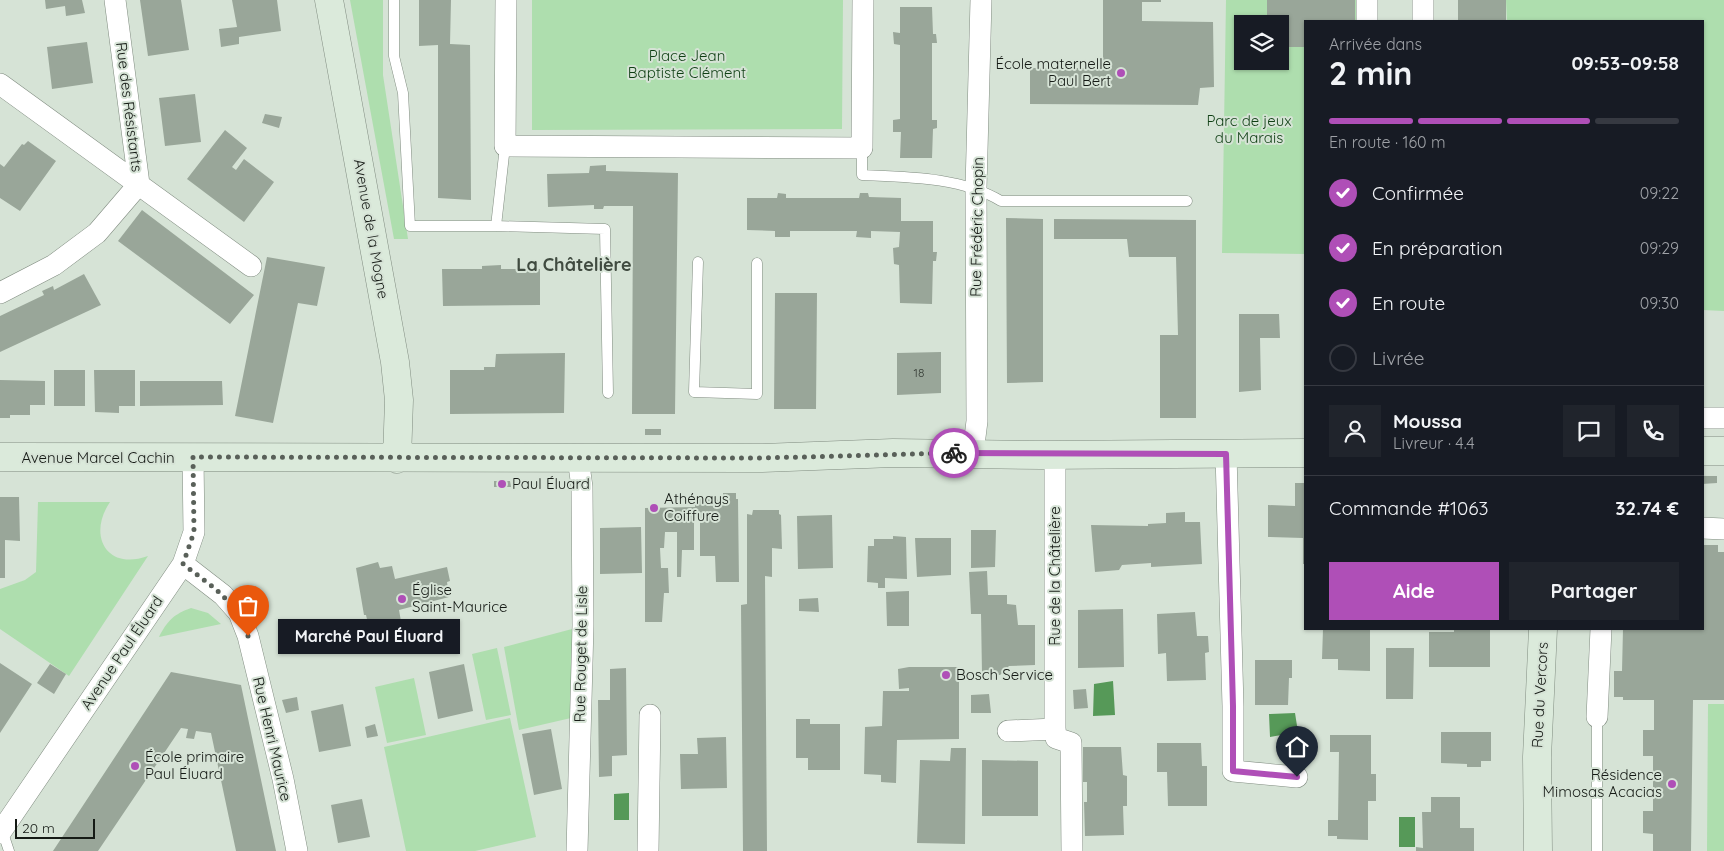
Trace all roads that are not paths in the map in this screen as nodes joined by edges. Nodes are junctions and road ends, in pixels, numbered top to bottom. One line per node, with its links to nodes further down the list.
1 (116, 0): 14 (street, Rue des Résistants)
2 (329, 0): 34 (street, Avenue de la Mogne)
3 (394, 0): 17 (lane)
4 (506, 0): 12 (street)
5 (863, 0): 13 (street)
6 (981, 0): 15 (street, Rue Frédéric Chopin)
7 (1367, 0): 9 (street)
8 (1423, 0): 10 (street)
9 (1367, 20)
10 (1423, 20)
11 (0, 84): 14 (street)
12 (505, 146): 13 (street); 17 (lane)
13 (862, 148): 15 (lane)
14 (139, 184): 20 (street); 21 (street, Rue des Résistants)
15 (976, 188): 16 (lane); 27 (street, Rue Frédéric Chopin)
16 (1187, 201)
17 (496, 226): 22 (lane)
18 (698, 262): 19 (lane)
19 (757, 263)
20 (251, 266)
21 (0, 293)
22 (608, 394)
23 (1704, 418): 24 (street)
24 (1724, 418)
25 (1724, 450): 26 (street)
26 (1704, 451)
27 (973, 453): 29 (street, Avenue Marcel Cachin); 33 (street, Avenue Marcel Cachin)
28 (1304, 453): 30 (street, Avenue Marcel Cachin)
29 (1054, 454): 30 (street, Avenue Marcel Cachin); 42 (street, Rue de la Châtelière)
30 (1226, 454): 44 (street)
31 (0, 457): 32 (street, Avenue Marcel Cachin)
32 (193, 457): 34 (street, Avenue Marcel Cachin); 37 (street, Avenue Paul Éluard)
33 (578, 458): 34 (street, Avenue Marcel Cachin); 49 (street, Rue Rouget de Lisle)
34 (397, 459)
35 (1704, 528): 36 (street)
36 (1724, 529)
37 (183, 564): 45 (street, Avenue Paul Éluard); 48 (street, Rue Henri Maurice)
38 (1544, 630): 52 (street, Rue du Vercors)
39 (1601, 630): 41 (street)
40 (650, 715): 50 (street)
41 (1597, 721): 53 (lane)
42 (1055, 728): 43 (street); 51 (street)
43 (1008, 731)
44 (1297, 777)
45 (7, 808): 46 (street, Avenue Paul Éluard)
46 (1, 832): 47 (lane)
47 (9, 851)
48 (297, 851)
49 (577, 851)
50 (648, 851)
51 (1072, 851)
52 (1538, 851)
53 (1597, 851)

